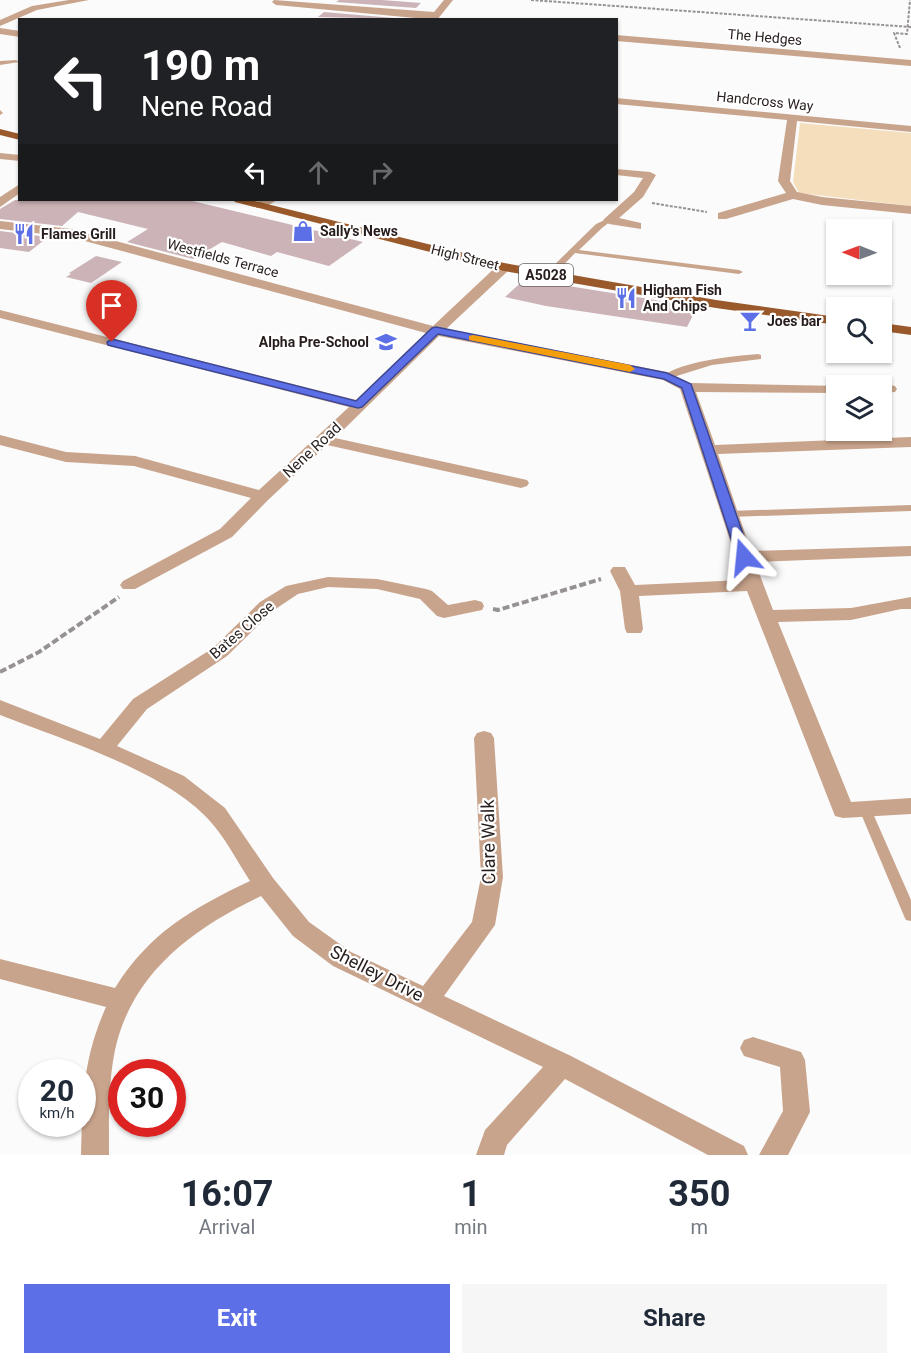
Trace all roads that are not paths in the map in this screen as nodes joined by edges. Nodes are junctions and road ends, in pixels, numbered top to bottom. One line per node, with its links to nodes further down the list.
1 (85, 0): 3 (street)
2 (449, 0): 5 (street)
3 (64, 1): 6 (street)
4 (276, 2): 5 (street)
5 (434, 17)
6 (0, 23)
7 (0, 32): 8 (street)
8 (18, 34)
9 (618, 38): 12 (street, The Hedges)
10 (16, 62): 11 (lane)
11 (0, 63)
12 (911, 63)
13 (618, 101): 14 (street, Handcross Way)
14 (792, 119): 15 (street, Handcross Way); 22 (street)
15 (911, 129)
16 (0, 132): 17 (main road)
17 (18, 136)
18 (0, 156): 19 (street)
19 (18, 158)
20 (618, 172): 27 (street)
21 (18, 189): 24 (street)
22 (793, 195): 25 (street); 26 (street)
23 (265, 202): 31 (main road, High Street / A5028)
24 (0, 203)
25 (911, 210)
26 (722, 216)
27 (609, 220): 29 (street); 30 (lane)
28 (0, 225): 37 (street, Westfields Terrace)
29 (637, 226)
30 (573, 251): 32 (lane); 33 (lane)
31 (504, 267): 33 (main road, High Street / A5028); 37 (street, Nene Road)
32 (739, 272)
33 (548, 276): 35 (main road, High Street / A5028)
34 (0, 314): 43 (street)
35 (826, 319)
36 (892, 328): 38 (main road)
37 (436, 331): 40 (street, Westfields Terrace); 43 (street, Nene Road)
38 (911, 331)
39 (758, 357): 40 (lane)
40 (667, 376): 41 (street, Westfields Terrace)
41 (687, 387): 42 (street); 47 (street)
42 (826, 390)
43 (358, 405): 45 (street, Nene Road)
44 (0, 440): 49 (street)
45 (324, 440): 48 (street); 49 (street, Nene Road)
46 (911, 442): 47 (street)
47 (709, 450): 51 (street)
48 (521, 483)
49 (262, 496): 54 (street, Nene Road)
50 (911, 508): 51 (lane)
51 (730, 514): 53 (street)
52 (911, 551): 53 (street)
53 (744, 557): 55 (street)
54 (129, 585)
55 (754, 585): 58 (street); 59 (street)
56 (911, 603): 58 (street)
57 (475, 606): 62 (street, Bates Close)
58 (766, 616): 64 (street)
59 (634, 630)
60 (0, 707): 62 (street, Shelley Drive)
61 (484, 738): 68 (street, Clare Walk)
62 (104, 748): 65 (street, Shelley Drive)
63 (911, 806): 64 (street)
64 (866, 809): 66 (lane)
65 (265, 884): 68 (street, Shelley Drive); 69 (street)
66 (911, 916)
67 (0, 969): 69 (street)
68 (428, 999): 71 (street, Shelley Drive)
69 (120, 1000): 72 (street)
70 (753, 1048): 75 (street)
71 (562, 1064): 73 (street); 74 (street, Shelley Drive)
72 (95, 1155)
73 (490, 1155)
74 (734, 1155)
75 (773, 1155)

